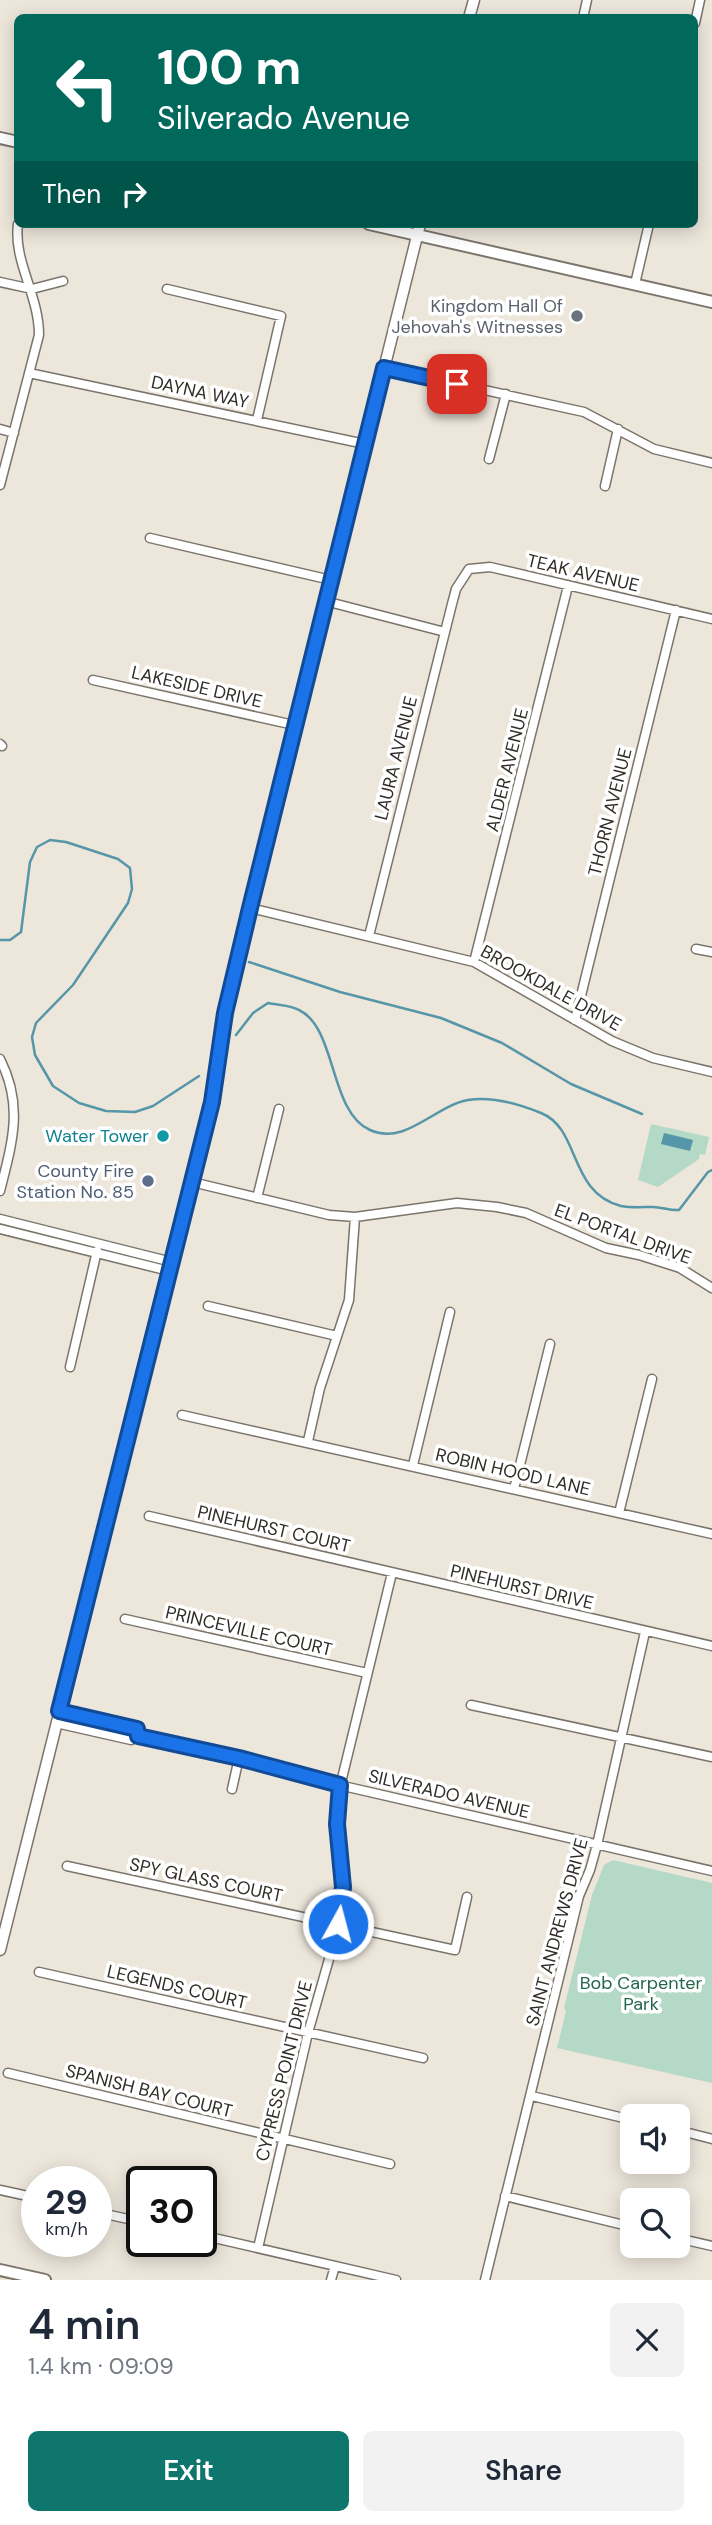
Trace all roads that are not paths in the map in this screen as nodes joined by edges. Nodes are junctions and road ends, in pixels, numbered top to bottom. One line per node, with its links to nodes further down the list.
1 (18, 228): 7 (street)
2 (648, 228): 6 (street)
3 (419, 230): 6 (main road); 10 (street)
4 (63, 281): 7 (street)
5 (0, 282): 7 (street)
6 (635, 284): 9 (main road)
7 (32, 289): 11 (street)
8 (167, 289): 13 (street)
9 (712, 302)
10 (384, 368): 12 (street); 17 (street)
11 (29, 373): 13 (street, DAYNA WAY); 16 (street)
12 (506, 394): 15 (street); 18 (street)
13 (257, 420): 17 (street, DAYNA WAY)
14 (0, 429): 16 (street)
15 (618, 429): 19 (street); 21 (street)
16 (14, 432): 20 (street)
17 (365, 444): 23 (street)
18 (489, 459)
19 (712, 463)
20 (0, 485)
21 (605, 486)
22 (150, 538): 23 (street)
23 (331, 580): 26 (street)
24 (568, 586): 25 (street, TEAK AVENUE); 27 (street, TEAK AVENUE); 36 (street, ALDER AVENUE)
25 (456, 589): 29 (street, LAURA AVENUE)
26 (325, 601): 29 (street); 31 (street)
27 (676, 610): 28 (street, TEAK AVENUE); 37 (street, THORN AVENUE)
28 (712, 619)
29 (445, 632): 33 (street, LAURA AVENUE)
30 (93, 680): 31 (street, LAKESIDE DRIVE)
31 (294, 725): 32 (street)
32 (250, 908): 33 (street, BROOKDALE DRIVE); 41 (street)
33 (369, 936): 36 (street, BROOKDALE DRIVE)
34 (696, 949): 35 (street)
35 (712, 953)
36 (474, 962): 37 (street, BROOKDALE DRIVE)
37 (575, 1020): 39 (street, BROOKDALE DRIVE)
38 (0, 1059): 42 (street)
39 (712, 1072)
40 (279, 1109): 43 (street)
41 (192, 1182): 43 (street, EL PORTAL DRIVE); 49 (street)
42 (0, 1191)
43 (257, 1198): 44 (street, EL PORTAL DRIVE)
44 (355, 1217): 50 (street, EL PORTAL DRIVE); 53 (street)
45 (0, 1219): 47 (street)
46 (0, 1229): 48 (street)
47 (99, 1243): 48 (street); 49 (street)
48 (96, 1253): 49 (street); 55 (street)
49 (171, 1266): 70 (street)
50 (712, 1288)
51 (208, 1306): 53 (street)
52 (450, 1312): 59 (street)
53 (337, 1336): 58 (street)
54 (550, 1344): 60 (street)
55 (70, 1367)
56 (652, 1379): 61 (street)
57 (182, 1415): 58 (street, ROBIN HOOD LANE)
58 (308, 1441): 59 (street, ROBIN HOOD LANE)
59 (413, 1465): 60 (street, ROBIN HOOD LANE)
60 (514, 1489): 61 (street, ROBIN HOOD LANE)
61 (619, 1513): 63 (street, ROBIN HOOD LANE)
62 (149, 1516): 64 (street, PINEHURST COURT)
63 (712, 1534)
64 (392, 1573): 66 (street, PINEHURST DRIVE); 68 (street, CYPRESS POINT DRIVE)
65 (125, 1619): 68 (street, PRINCEVILLE COURT)
66 (645, 1632): 67 (street, PINEHURST DRIVE); 73 (street, SAINT ANDREWS DRIVE)
67 (712, 1646)
68 (367, 1673): 76 (street, CYPRESS POINT DRIVE)
69 (471, 1705): 73 (street)
70 (59, 1711): 71 (street); 72 (street, SILVERADO AVENUE)
71 (56, 1723): 72 (street, SILVERADO AVENUE); 83 (street)
72 (138, 1736): 75 (street, SILVERADO AVENUE)
73 (623, 1736): 74 (street); 78 (street, SAINT ANDREWS DRIVE)
74 (712, 1757)
75 (239, 1758): 76 (street, SILVERADO AVENUE); 77 (street)
76 (340, 1785): 78 (street, SILVERADO AVENUE); 82 (street, CYPRESS POINT DRIVE)
77 (232, 1789)
78 (597, 1845): 80 (street, SILVERADO AVENUE); 88 (street, SAINT ANDREWS DRIVE)
79 (67, 1866): 82 (street, SPY GLASS COURT)
80 (712, 1871)
81 (467, 1897): 82 (street, SPY GLASS COURT)
82 (338, 1924): 85 (street, CYPRESS POINT DRIVE)
83 (0, 1950)
84 (39, 1972): 85 (street, LEGENDS COURT)
85 (308, 2033): 86 (street, LEGENDS COURT); 92 (street, CYPRESS POINT DRIVE)
86 (423, 2058)
87 (8, 2073): 92 (street, SPANISH BAY COURT)
88 (532, 2096): 89 (street); 96 (street, SAINT ANDREWS DRIVE)
89 (620, 2117)
90 (690, 2133): 91 (street)
91 (712, 2138)
92 (283, 2139): 93 (street, SPANISH BAY COURT); 101 (street, CYPRESS POINT DRIVE)
93 (390, 2164)
94 (0, 2190): 95 (street)
95 (21, 2195)
96 (505, 2196): 97 (street); 109 (street, SAINT ANDREWS DRIVE)
97 (620, 2224)
98 (217, 2239): 101 (street)
99 (690, 2241): 100 (street)
100 (712, 2246)
101 (258, 2248): 102 (street)
102 (335, 2266): 104 (street); 106 (street)
103 (0, 2270): 105 (main road)
104 (349, 2270): 107 (street); 108 (street)
105 (45, 2280)
106 (331, 2280)
107 (347, 2280)
108 (397, 2280)
109 (485, 2280)

